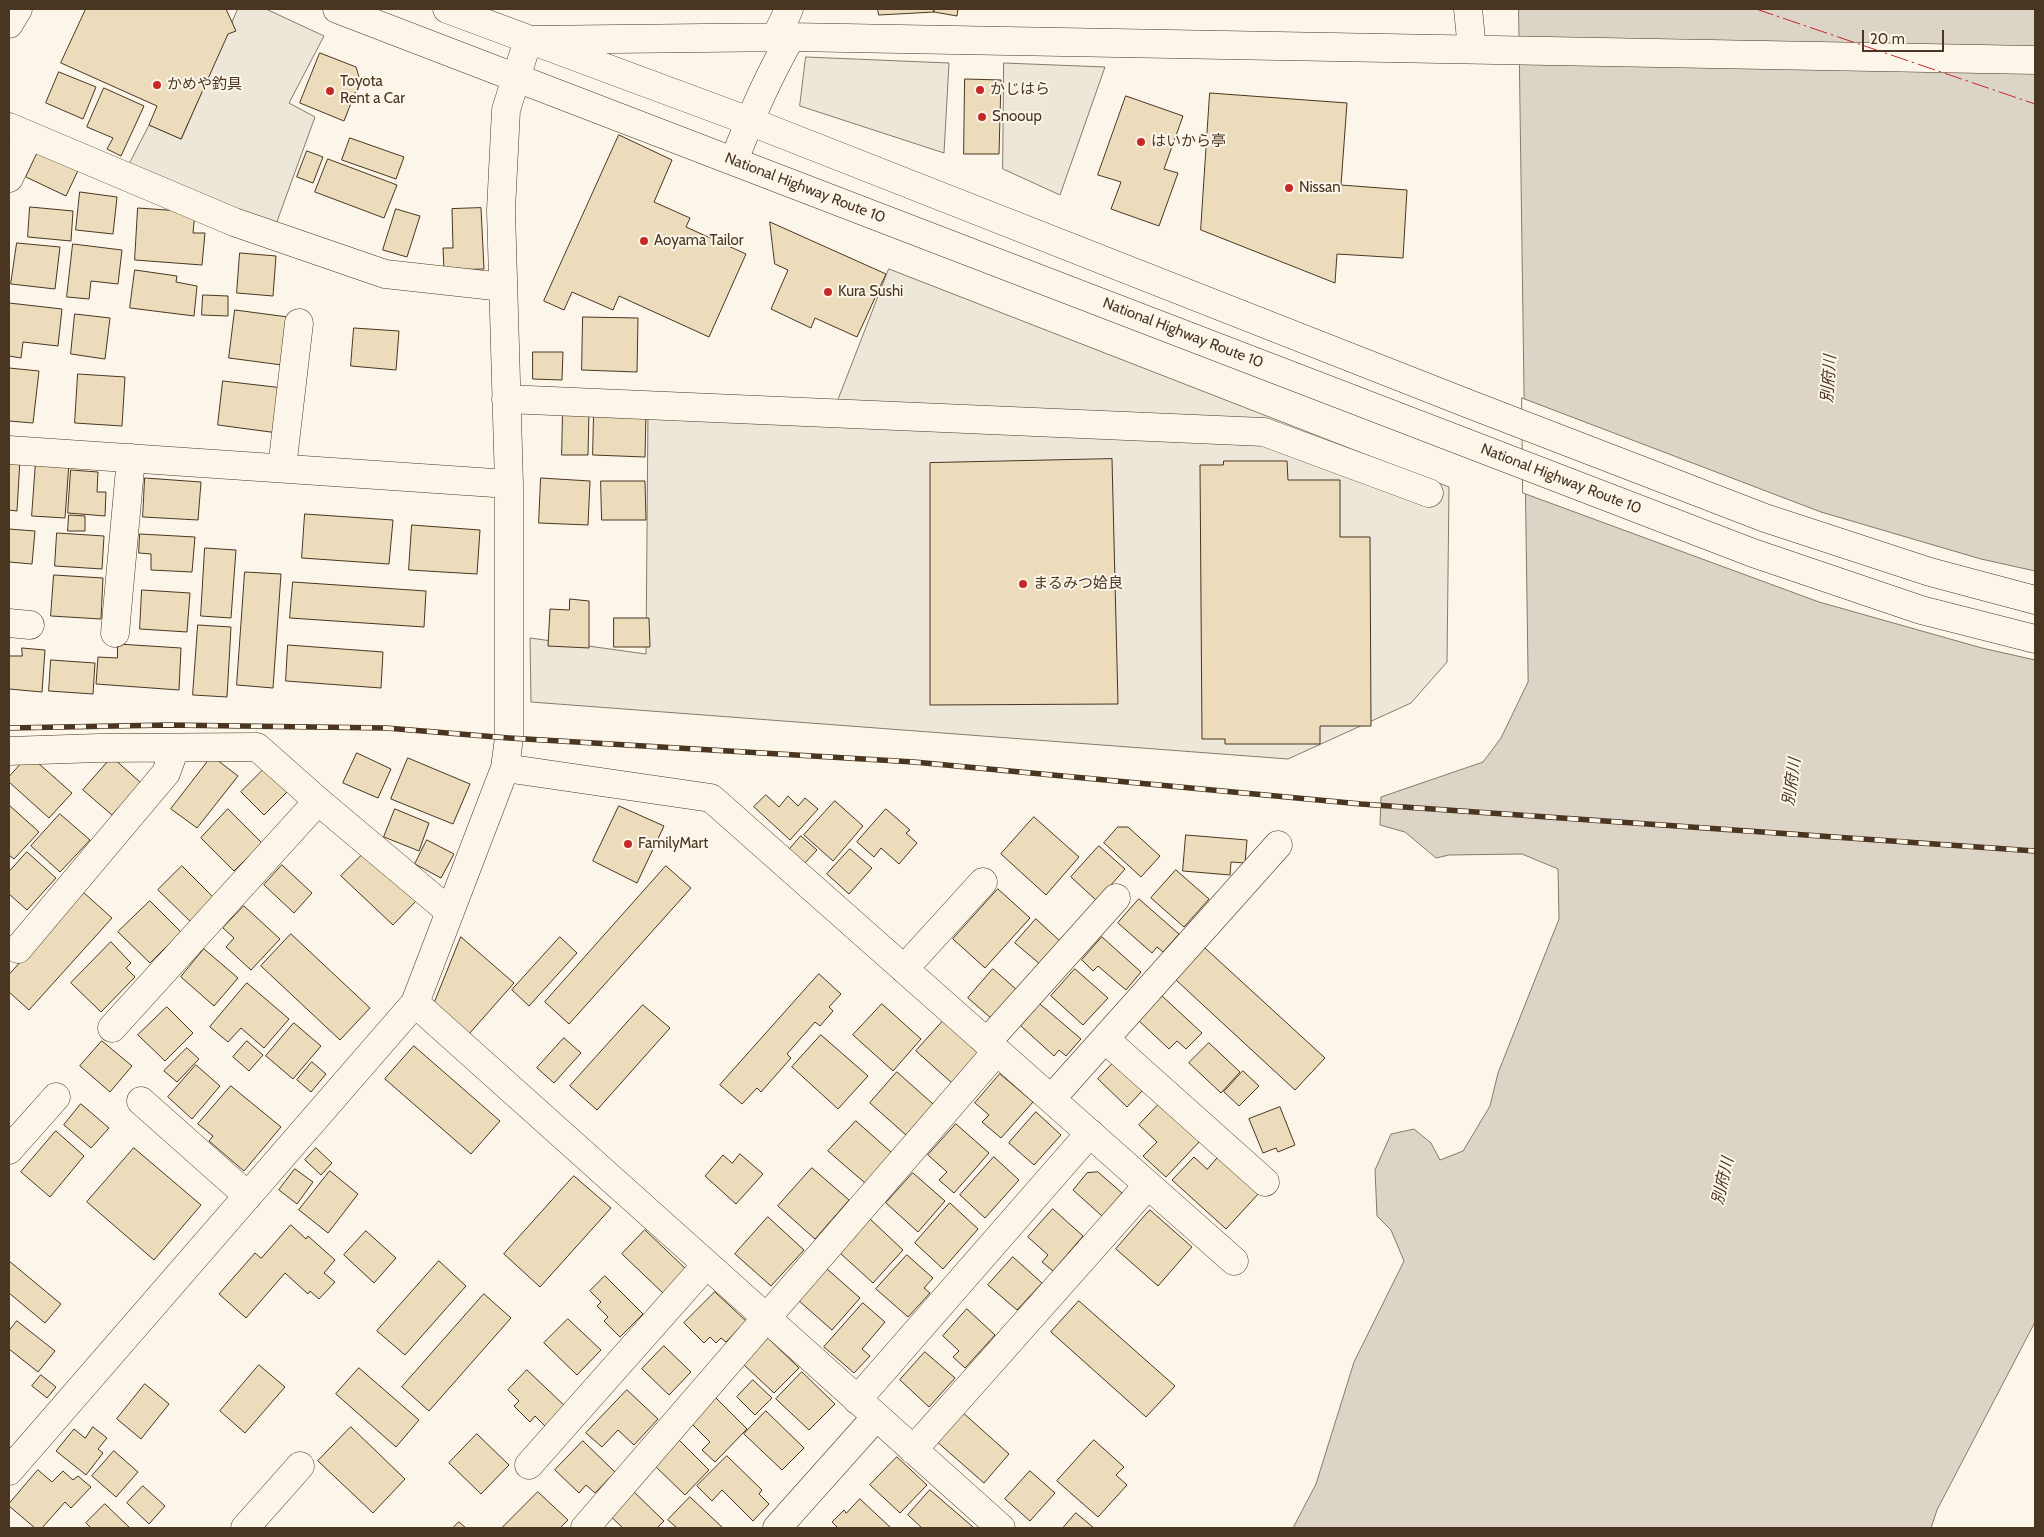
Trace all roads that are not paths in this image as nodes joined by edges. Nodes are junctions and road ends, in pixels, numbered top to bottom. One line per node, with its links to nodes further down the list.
1 (18, 9): 6 (main road)
2 (337, 9): 11 (main road, National Highway Route 10)
3 (447, 9): 8 (main road)
4 (789, 9): 7 (main road)
5 (1468, 9): 9 (main road)
6 (9, 24)
7 (784, 37): 8 (main road); 9 (main road); 12 (main road)
8 (528, 40): 11 (main road); 12 (main road)
9 (1472, 49): 10 (main road)
10 (2035, 60)
11 (515, 77): 14 (main road, National Highway Route 10); 16 (main road)
12 (749, 121): 14 (main road); 24 (main road)
13 (19, 132): 15 (main road); 16 (main road)
14 (734, 161): 26 (main road, National Highway Route 10)
15 (9, 178)
16 (502, 287): 18 (main road)
17 (299, 323): 21 (main road)
18 (506, 399): 22 (main road); 23 (main road)
19 (9, 450): 20 (main road)
20 (131, 458): 21 (main road); 25 (main road)
21 (282, 468): 22 (main road)
22 (509, 484): 29 (main road)
23 (1429, 493)
24 (2035, 600)
25 (115, 632)
26 (2035, 639)
27 (175, 748): 28 (main road); 30 (main road); 35 (main road)
28 (9, 751)
29 (505, 768): 34 (main road); 36 (main road)
30 (318, 802): 34 (main road); 38 (main road)
31 (1278, 845): 39 (main road)
32 (983, 882): 36 (main road)
33 (1116, 898): 40 (main road)
34 (450, 912): 37 (main road)
35 (18, 949)
36 (904, 969): 40 (main road)
37 (415, 1004): 48 (main road); 50 (main road)
38 (112, 1028)
39 (1105, 1039): 42 (main road); 46 (main road)
40 (992, 1047): 42 (main road); 51 (main road)
41 (56, 1097): 45 (main road)
42 (1051, 1099): 44 (main road)
43 (141, 1101): 48 (main road)
44 (1090, 1133): 47 (main road); 52 (main road)
45 (9, 1150)
46 (1265, 1182)
47 (1148, 1185): 49 (main road); 53 (main road)
48 (248, 1196): 56 (main road)
49 (1234, 1260)
50 (706, 1265): 51 (main road); 55 (main road)
51 (768, 1318): 52 (main road); 58 (main road)
52 (867, 1408): 53 (main road); 59 (main road)
53 (912, 1450): 60 (main road)
54 (300, 1466): 57 (main road)
55 (529, 1466)
56 (9, 1471)
57 (245, 1528)
58 (585, 1528)
59 (778, 1528)
60 (1001, 1528)

